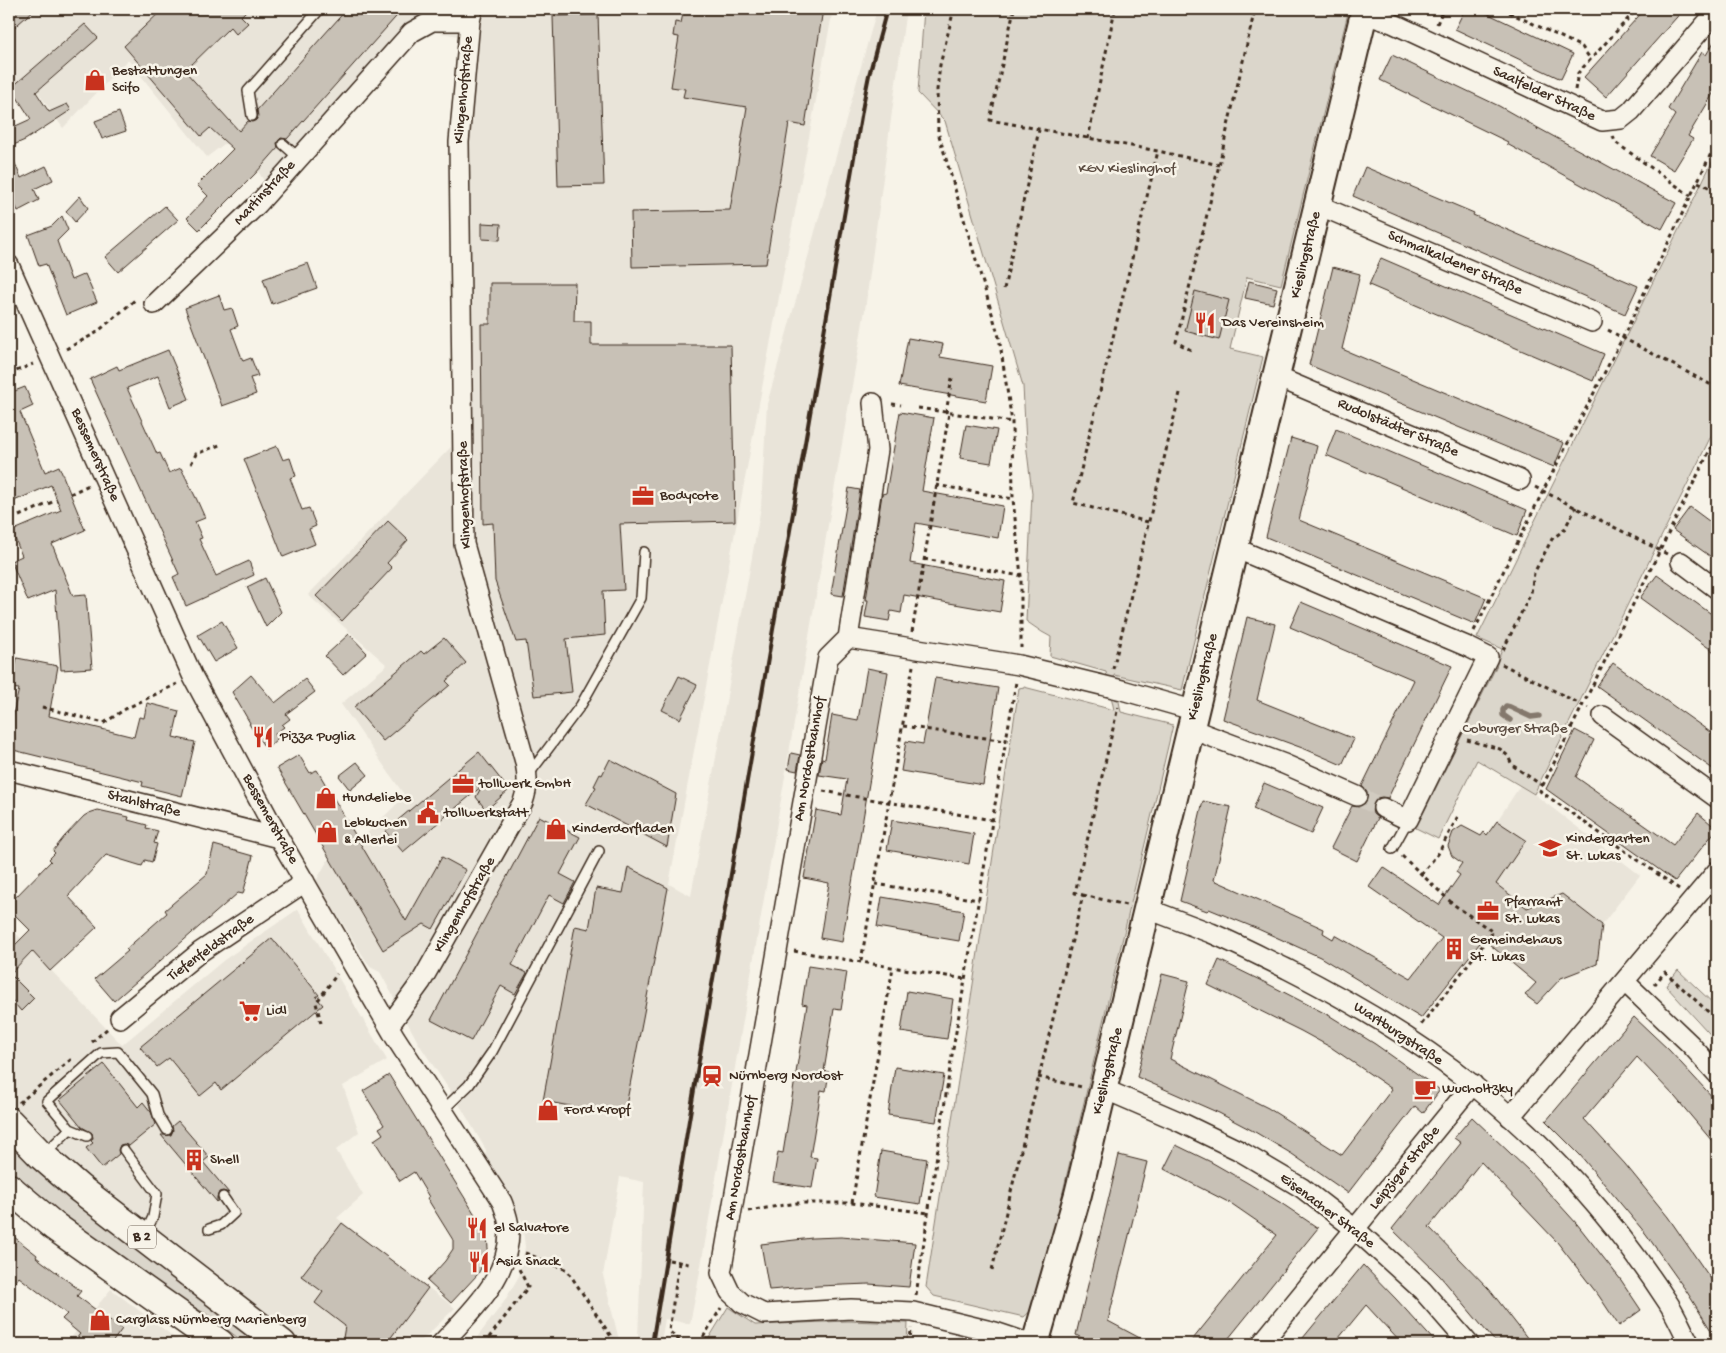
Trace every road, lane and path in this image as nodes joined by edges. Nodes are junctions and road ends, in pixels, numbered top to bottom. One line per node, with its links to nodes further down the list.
1 (320, 9): 13 (lane)
2 (954, 9): 41 (path)
3 (1014, 9): 14 (path)
4 (1115, 9): 15 (path)
5 (1255, 9): 21 (path)
6 (1502, 9): 11 (path)
7 (1637, 9): 11 (path)
8 (1364, 11): 12 (street, Saalfelder Straße); 25 (street, Kieslingstraße)
9 (1717, 11): 12 (street, Saalfelder Straße)
10 (472, 15): 20 (street, Martinstraße); 75 (street, Klingenhofstraße)
11 (1591, 60): 12 (path)
12 (1570, 107)
13 (252, 116)
14 (1038, 130): 15 (path); 27 (path)
15 (1088, 139): 19 (path)
16 (1717, 141): 22 (path)
17 (1615, 142): 24 (path)
18 (283, 144): 20 (lane)
19 (1158, 151): 21 (path); 52 (path)
20 (299, 158): 28 (street, Martinstraße)
21 (1219, 165): 31 (path)
22 (1698, 182): 23 (path); 24 (path)
23 (1717, 191)
24 (1691, 196): 30 (path)
25 (1318, 205): 29 (street, Schmalkaldener Straße); 34 (street, Kieslingstraße)
26 (9, 265): 32 (street, Bessemerstraße)
27 (1004, 289)
28 (154, 304): 32 (path)
29 (1592, 322)
30 (1623, 336): 36 (path); 47 (path)
31 (1190, 350)
32 (51, 357): 33 (path); 65 (street, Bessemerstraße)
33 (9, 374)
34 (1277, 377): 45 (street, Rudolstädter Straße); 53 (street, Kieslingstraße)
35 (952, 378): 40 (path)
36 (1717, 388)
37 (1180, 393): 52 (path)
38 (873, 403): 60 (street)
39 (918, 408): 40 (path)
40 (947, 413): 41 (path); 46 (path)
41 (1012, 422): 48 (path)
42 (1717, 436): 54 (path)
43 (222, 444): 44 (path)
44 (191, 464)
45 (1520, 480)
46 (936, 485): 48 (path); 56 (path)
47 (1543, 491): 50 (path); 61 (path)
48 (1013, 499): 58 (path)
49 (57, 500): 51 (path)
50 (1576, 507): 54 (path); 63 (path)
51 (19, 516)
52 (1148, 522): 66 (path)
53 (1235, 548): 61 (street); 70 (street, Kieslingstraße)
54 (1660, 550): 57 (path); 67 (path)
55 (644, 552): 75 (lane)
56 (924, 559): 58 (path); 62 (path)
57 (1681, 562): 59 (street)
58 (1021, 576): 64 (path)
59 (1717, 589)
60 (848, 638): 62 (street); 96 (street, Am Nordostbahnhof)
61 (1466, 646): 63 (street)
62 (913, 648): 64 (street); 71 (path)
63 (1493, 660): 67 (path); 84 (street)
64 (1020, 665): 66 (street); 73 (path)
65 (193, 676): 68 (path); 85 (street, Bessemerstraße)
66 (1116, 689): 70 (street); 92 (path)
67 (1582, 705): 69 (path); 76 (path)
68 (42, 707)
69 (1602, 716): 79 (street)
70 (1193, 720): 78 (street); 95 (street, Kieslingstraße)
71 (903, 726): 73 (path); 80 (path)
72 (1461, 737): 76 (path)
73 (1006, 742): 83 (path)
74 (9, 770): 85 (street, Stahlstraße)
75 (528, 777): 106 (street, Klingenhofstraße)
76 (1543, 786): 94 (path)
77 (836, 794): 80 (path)
78 (1357, 796)
79 (1717, 798)
80 (889, 803): 83 (path); 91 (path)
81 (1383, 808): 84 (street)
82 (1459, 814): 89 (path)
83 (992, 820): 93 (path)
84 (1408, 820): 86 (lane)
85 (279, 838): 90 (street, Bessemerstraße)
86 (1392, 849): 89 (path)
87 (599, 851): 114 (lane)
88 (1717, 871): 94 (street)
89 (1421, 874): 107 (path)
90 (305, 882): 97 (street, Bessemerstraße); 103 (street, Tiefenfeldstraße)
91 (875, 884): 93 (path); 98 (path)
92 (1083, 895): 95 (path); 111 (path)
93 (978, 900): 101 (path)
94 (1694, 900): 102 (street)
95 (1148, 909): 107 (street, Wartburgstraße); 113 (street, Kieslingstraße)
96 (776, 948): 98 (path); 125 (street, Am Nordostbahnhof)
97 (349, 958): 105 (path); 106 (street, Bessemerstraße)
98 (862, 961): 99 (path)
99 (893, 967): 101 (path); 124 (path)
100 (1665, 972): 104 (path)
101 (966, 979): 126 (path)
102 (1625, 982): 110 (street); 116 (street)
103 (120, 1018): 108 (path)
104 (1717, 1020)
105 (321, 1023)
106 (389, 1026): 114 (street, Bessemerstraße)
107 (1410, 1039): 112 (street, Wartburgstraße)
108 (89, 1044)
109 (74, 1056): 115 (path)
110 (1717, 1074)
111 (1038, 1077): 113 (path); 134 (path)
112 (1473, 1084): 116 (street, Wartburgstraße); 128 (street, Leipziger Straße)
113 (1095, 1089): 128 (street, Eisenacher Straße); 145 (street, Kieslingstraße)
114 (443, 1110): 130 (street, Bessemerstraße)
115 (12, 1114): 121 (main road, B 2)
116 (1510, 1117): 148 (street, Wartburgstraße)
117 (70, 1129): 118 (lane); 119 (lane); 121 (lane)
118 (167, 1130)
119 (87, 1136)
120 (124, 1150): 129 (lane)
121 (42, 1156): 129 (main road, B 2)
122 (11, 1194): 137 (main road)
123 (223, 1197): 127 (lane)
124 (852, 1203): 125 (path); 126 (path)
125 (732, 1212): 135 (street, Am Nordostbahnhof)
126 (928, 1213): 136 (path)
127 (209, 1229)
128 (1355, 1230): 146 (street, Leipziger Straße); 147 (street, Eisenacher Straße)
129 (143, 1238): 138 (main road, B 2)
130 (509, 1246): 139 (street, Bessemerstraße); 140 (path); 141 (path)
131 (669, 1260): 132 (path)
132 (679, 1262): 133 (path); 142 (path)
133 (689, 1264)
134 (992, 1270)
135 (730, 1292): 136 (street); 143 (path)
136 (913, 1312): 144 (street)
137 (220, 1344)
138 (282, 1344)
139 (441, 1344)
140 (484, 1344)
141 (616, 1344)
142 (684, 1344)
143 (699, 1344)
144 (1028, 1344)
145 (1035, 1344)
146 (1262, 1344)
147 (1469, 1344)
148 (1690, 1344)

